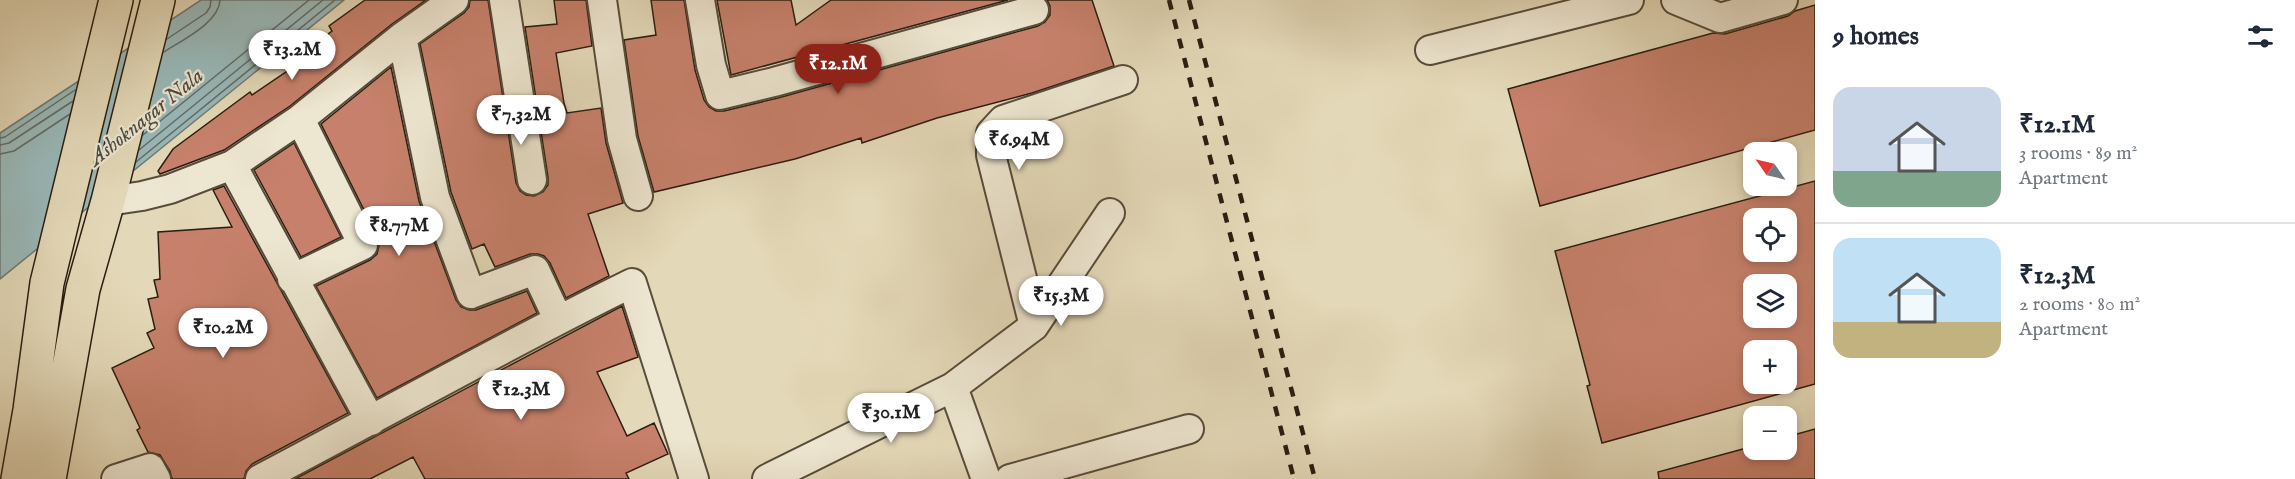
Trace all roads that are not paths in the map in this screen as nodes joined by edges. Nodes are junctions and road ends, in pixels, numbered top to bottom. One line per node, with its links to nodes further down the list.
1 (116, 0): 21 (main road)
2 (158, 0): 18 (main road)
3 (454, 0): 11 (street)
4 (504, 0): 16 (street)
5 (602, 0): 17 (street)
6 (700, 0): 10 (street)
7 (1629, 0): 12 (street)
8 (1676, 0): 9 (street)
9 (1783, 0)
10 (1034, 10)
11 (402, 37): 14 (street); 23 (street)
12 (1430, 50)
13 (1124, 80): 24 (street)
14 (300, 119): 15 (street); 20 (street)
15 (232, 165): 18 (street); 20 (street)
16 (532, 180)
17 (638, 196)
18 (108, 201): 22 (main road)
19 (1110, 213): 24 (street)
20 (292, 279): 26 (street)
21 (46, 283): 22 (main road); 28 (main road)
22 (83, 289): 29 (main road)
23 (558, 319): 26 (street); 33 (street)
24 (1034, 326): 25 (street)
25 (953, 387): 34 (street); 35 (street)
26 (371, 421): 32 (street)
27 (1189, 429): 36 (street)
28 (18, 479)
29 (49, 479)
30 (116, 479): 31 (street)
31 (156, 479)
32 (260, 479)
33 (694, 479)
34 (767, 479)
35 (986, 479)
36 (1010, 479)

